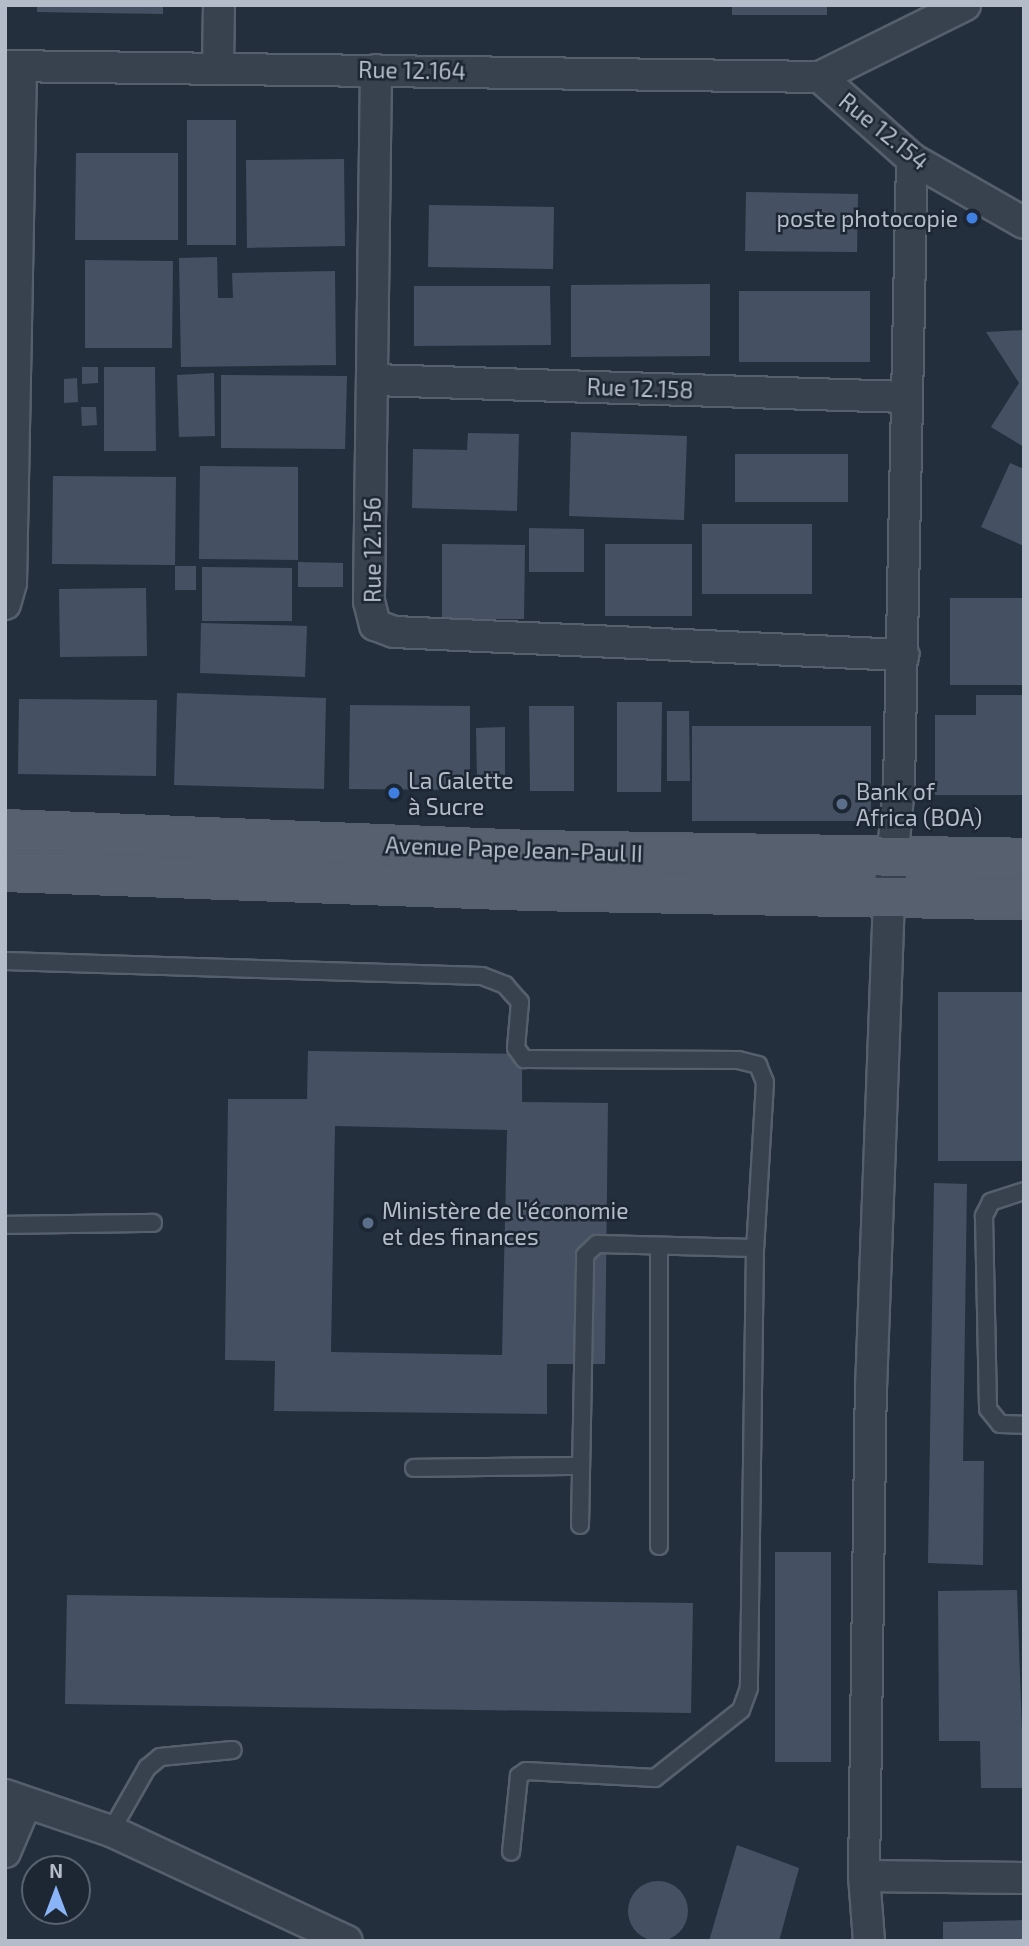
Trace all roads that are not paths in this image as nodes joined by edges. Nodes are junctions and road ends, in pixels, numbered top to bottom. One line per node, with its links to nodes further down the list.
1 (219, 5): 4 (street)
2 (965, 5): 6 (street)
3 (13, 66): 4 (street, Rue 12.164); 11 (street)
4 (218, 67): 5 (street, Rue 12.164)
5 (376, 70): 6 (street, Rue 12.164); 9 (street, Rue 12.156)
6 (820, 78): 7 (street, Rue 12.154)
7 (912, 159): 8 (street, Rue 12.154); 10 (street)
8 (1024, 223)
9 (374, 380): 10 (street, Rue 12.158); 12 (street, Rue 12.156)
10 (907, 397): 12 (street)
11 (5, 604)
12 (903, 654): 14 (street)
13 (5, 830): 14 (main road, Avenue Pape Jean-Paul II)
14 (892, 856): 15 (main road, Avenue Pape Jean-Paul II); 17 (street)
15 (1024, 859)
16 (5, 871): 17 (main road, Avenue Pape Jean-Paul II)
17 (889, 897): 18 (main road, Avenue Pape Jean-Paul II); 35 (street)
18 (1024, 900)
19 (5, 961): 24 (lane)
20 (1024, 1191): 25 (lane)
21 (153, 1223): 22 (lane)
22 (5, 1225)
23 (659, 1247): 24 (lane); 26 (lane); 29 (lane)
24 (755, 1248): 34 (lane)
25 (1024, 1425)
26 (580, 1466): 27 (lane); 28 (lane)
27 (414, 1468)
28 (580, 1525)
29 (659, 1546)
30 (233, 1750): 32 (lane)
31 (15, 1800): 32 (street); 33 (street)
32 (111, 1831): 37 (street)
33 (5, 1852)
34 (511, 1852)
35 (864, 1876): 36 (street); 38 (street)
36 (1024, 1878)
37 (347, 1941)
38 (869, 1941)

